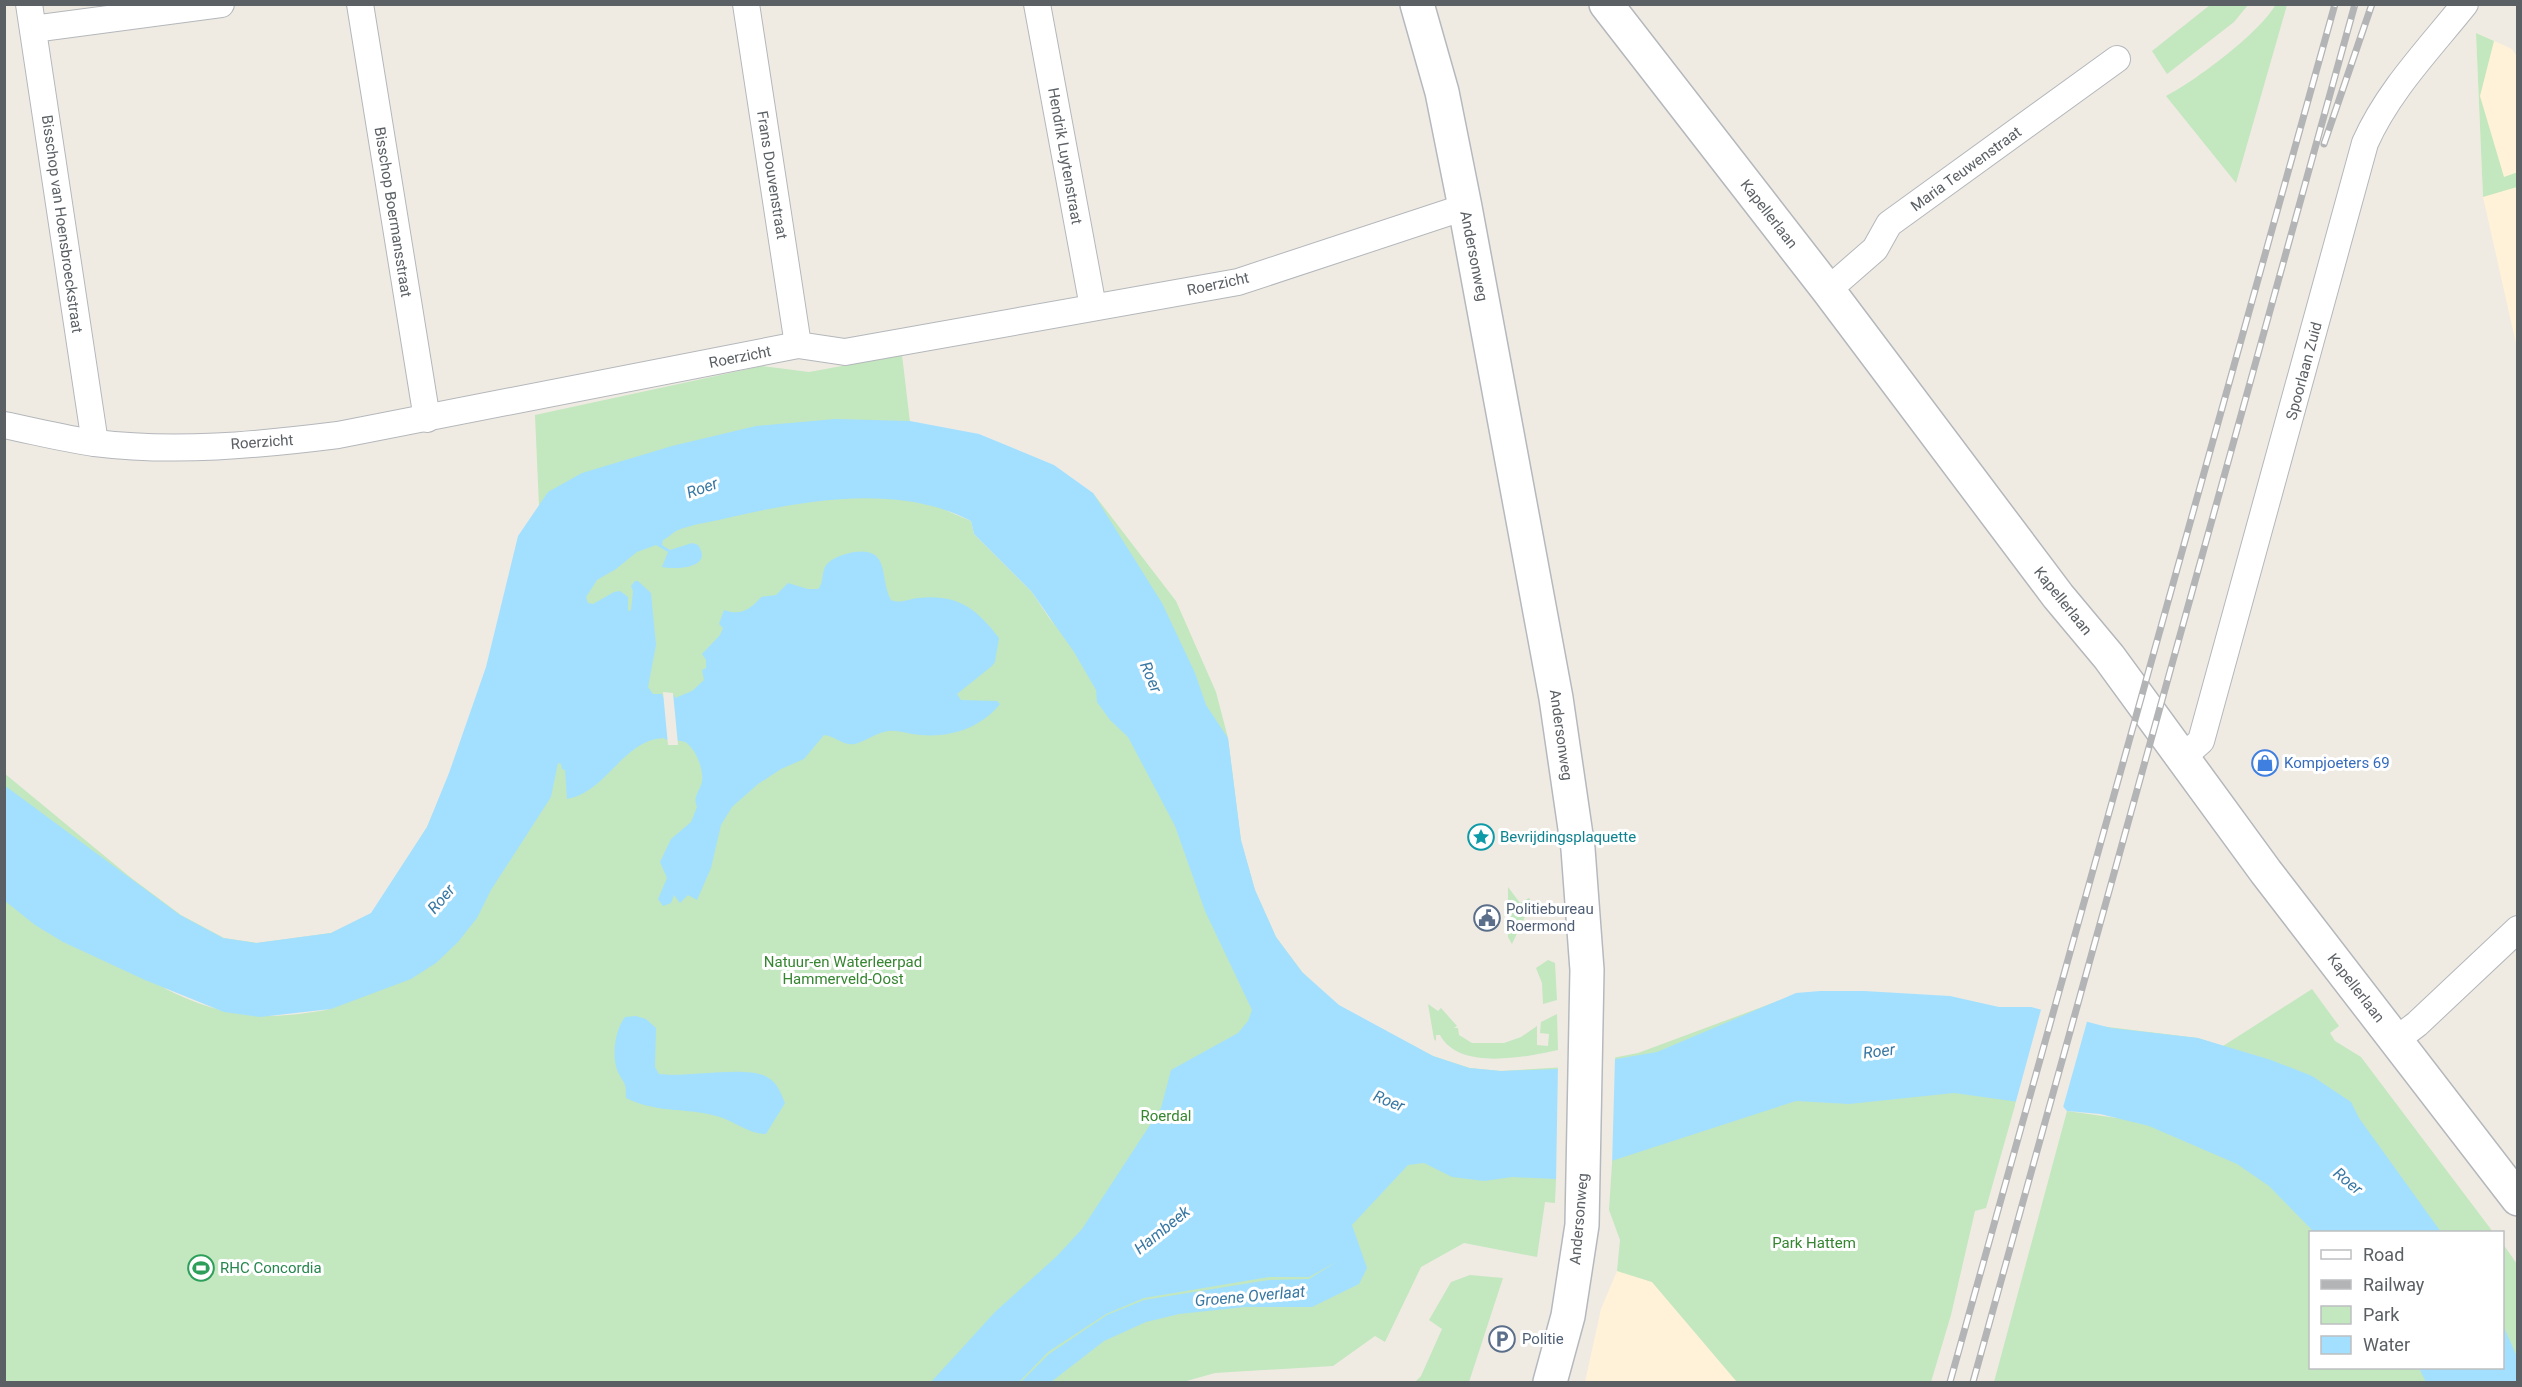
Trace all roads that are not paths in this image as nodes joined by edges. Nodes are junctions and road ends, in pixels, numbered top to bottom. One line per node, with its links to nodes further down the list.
1 (221, 4): 9 (street)
2 (360, 4): 16 (street, Bisschop Boermansstraat)
3 (746, 4): 15 (street, Frans Douvenstraat)
4 (1037, 4): 14 (street, Hendrik Luytenstraat)
5 (1417, 4): 11 (street, Andersonweg)
6 (1436, 4): 11 (street, Andersonweg)
7 (1606, 4): 13 (street, Kapellerlaan)
8 (2465, 4): 19 (street, Spoorlaan Zuid)
9 (31, 17): 18 (street, Bisschop van Hoensbroeckstraat)
10 (2117, 60): 13 (street, Maria Teuwenstraat)
11 (1442, 92): 12 (street, Andersonweg)
12 (1465, 207): 14 (street, Roerzicht); 23 (street, Andersonweg)
13 (1828, 290): 19 (street, Kapellerlaan)
14 (1093, 307): 15 (street, Roerzicht)
15 (798, 345): 16 (street, Roerzicht)
16 (427, 418): 18 (street, Roerzicht)
17 (4, 425): 18 (street, Roerzicht)
18 (95, 443)
19 (2184, 756): 21 (street, Kapellerlaan)
20 (2517, 928): 21 (street)
21 (2396, 1040): 22 (street, Kapellerlaan)
22 (2517, 1199)
23 (1550, 1383)

